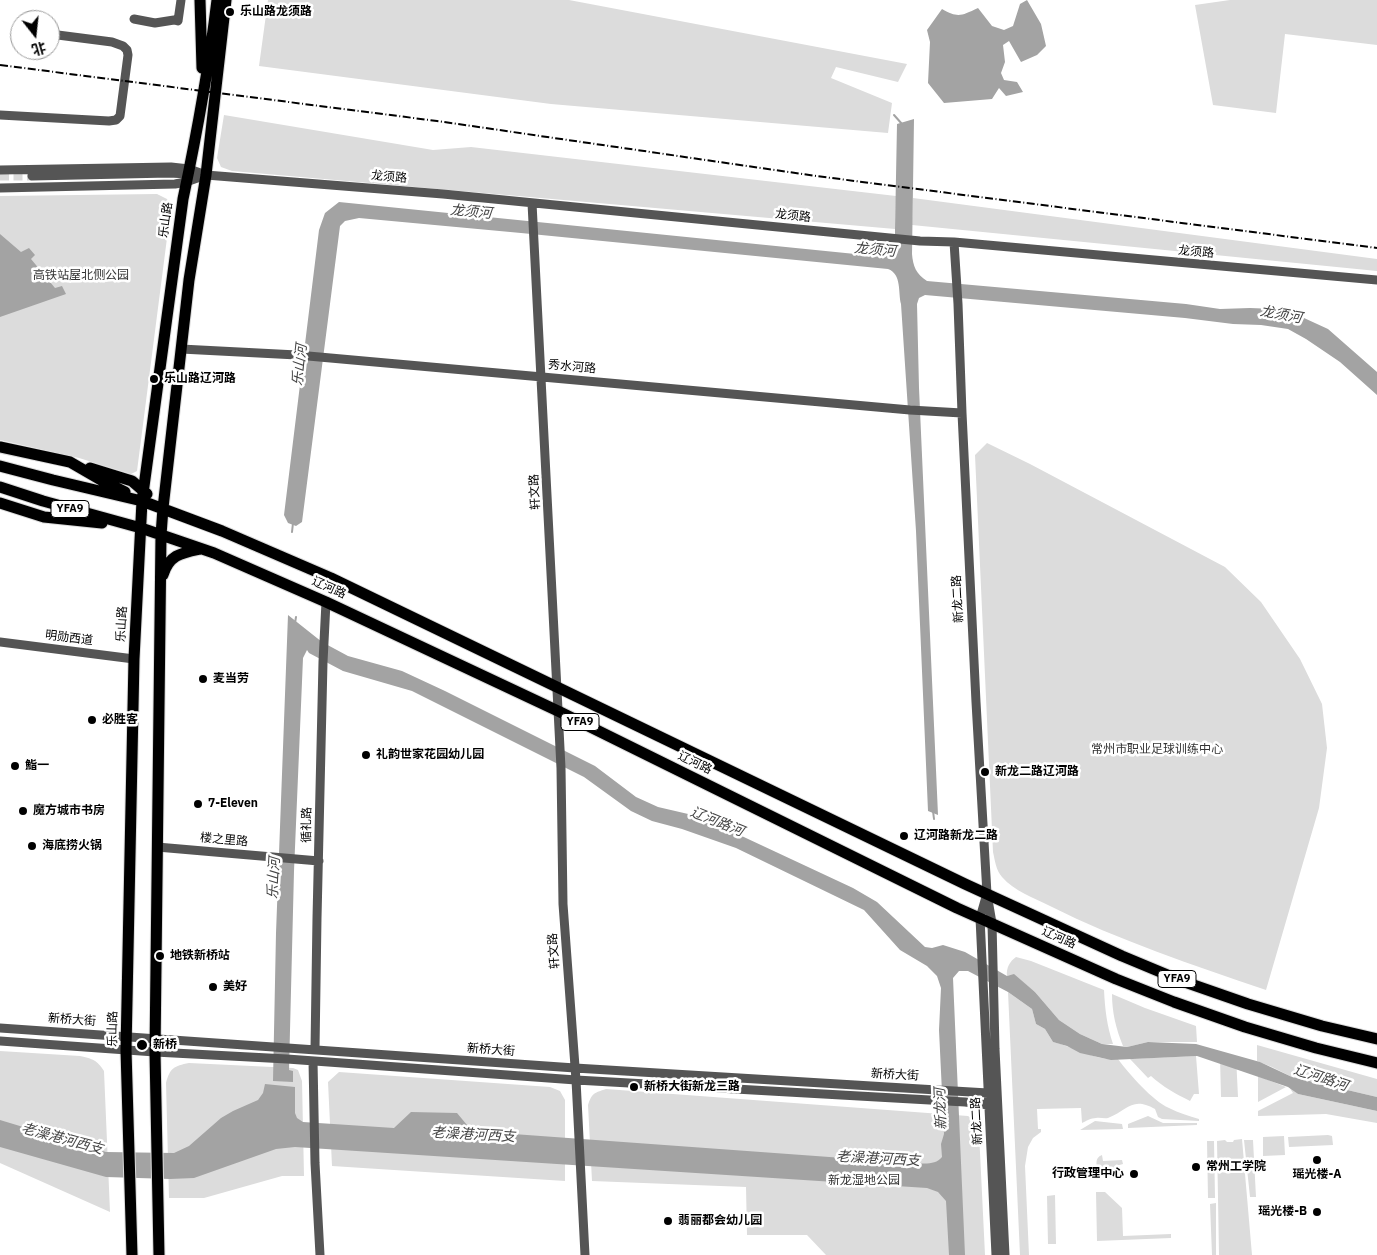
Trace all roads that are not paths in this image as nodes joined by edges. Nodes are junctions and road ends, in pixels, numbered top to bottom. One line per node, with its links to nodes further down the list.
1 (181, 0): 5 (street)
2 (200, 0): 8 (main road)
3 (217, 0): 8 (main road, 乐山路)
4 (226, 0): 11 (main road)
5 (134, 19)
6 (60, 35): 7 (street)
7 (0, 115)
8 (199, 119): 10 (main road, 乐山路)
9 (0, 170): 10 (street, 龙须路)
10 (188, 175): 11 (street, 龙须路); 11 (street, 龙须路); 12 (street); 13 (street, 龙须路); 23 (main road, 乐山路)
11 (206, 175): 14 (street, 龙须路); 17 (main road)
12 (32, 176)
13 (0, 188)
14 (532, 203): 15 (street, 龙须路); 18 (street, 轩文路)
15 (954, 242): 16 (street, 龙须路); 19 (street, 新龙二路)
16 (1377, 280)
17 (181, 349): 18 (street, 秀水河路); 25 (main road)
18 (540, 377): 19 (street, 秀水河路); 33 (street, 轩文路)
19 (962, 413): 37 (street, 新龙二路)
20 (0, 447): 23 (main road)
21 (0, 466): 23 (main road, 辽河路 / YFA9)
22 (0, 487): 26 (main road, 辽河路 / YFA9)
23 (143, 496): 25 (main road, 辽河路 / YFA9); 26 (main road, 乐山路)
24 (0, 503): 26 (main road)
25 (163, 508): 27 (main road); 33 (main road, 辽河路 / YFA9)
26 (141, 528): 27 (main road, 辽河路 / YFA9); 32 (main road, 乐山路)
27 (161, 535): 28 (main road, 辽河路 / YFA9); 29 (main road)
28 (201, 549): 29 (main road); 30 (main road, 辽河路 / YFA9)
29 (161, 584): 35 (main road)
30 (326, 602): 34 (main road, 辽河路 / YFA9); 36 (street, 循礼路)
31 (0, 642): 32 (street, 明勋西道)
32 (134, 659): 41 (main road, 乐山路)
33 (558, 686): 34 (street, 轩文路); 37 (main road, 辽河路 / YFA9)
34 (558, 711): 38 (main road, 辽河路 / YFA9); 50 (street, 轩文路)
35 (157, 847): 36 (street, 楼之里路); 42 (main road)
36 (319, 861): 45 (street, 循礼路)
37 (987, 894): 38 (street, 新龙二路); 39 (street, 新龙二路); 43 (main road, 辽河路 / YFA9)
38 (980, 918): 39 (main road, 辽河路 / YFA9); 52 (street, 新龙二路)
39 (992, 923): 49 (main road, 辽河路 / YFA9); 53 (street, 新龙二路)
40 (0, 1028): 41 (street, 新桥大街)
41 (126, 1037): 42 (street, 新桥大街); 46 (main road, 乐山路)
42 (155, 1039): 45 (street, 新桥大街); 47 (main road)
43 (1377, 1039)
44 (0, 1041): 46 (street, 新桥大街)
45 (315, 1049): 50 (street, 新桥大街)
46 (126, 1050): 47 (street, 新桥大街); 55 (main road, 乐山路)
47 (155, 1052): 48 (street, 新桥大街); 56 (main road)
48 (313, 1061): 51 (street, 新桥大街); 57 (street)
49 (1377, 1063)
50 (575, 1068): 51 (street, 轩文路); 52 (street, 新桥大街)
51 (576, 1080): 54 (street, 新桥大街); 58 (street, 轩文路)
52 (988, 1093): 53 (street); 54 (street, 新龙二路)
53 (997, 1099): 54 (street); 60 (street, 新龙二路)
54 (989, 1105): 59 (street, 新龙二路)
55 (132, 1255)
56 (159, 1255)
57 (320, 1255)
58 (585, 1255)
59 (996, 1255)
60 (1005, 1255)

